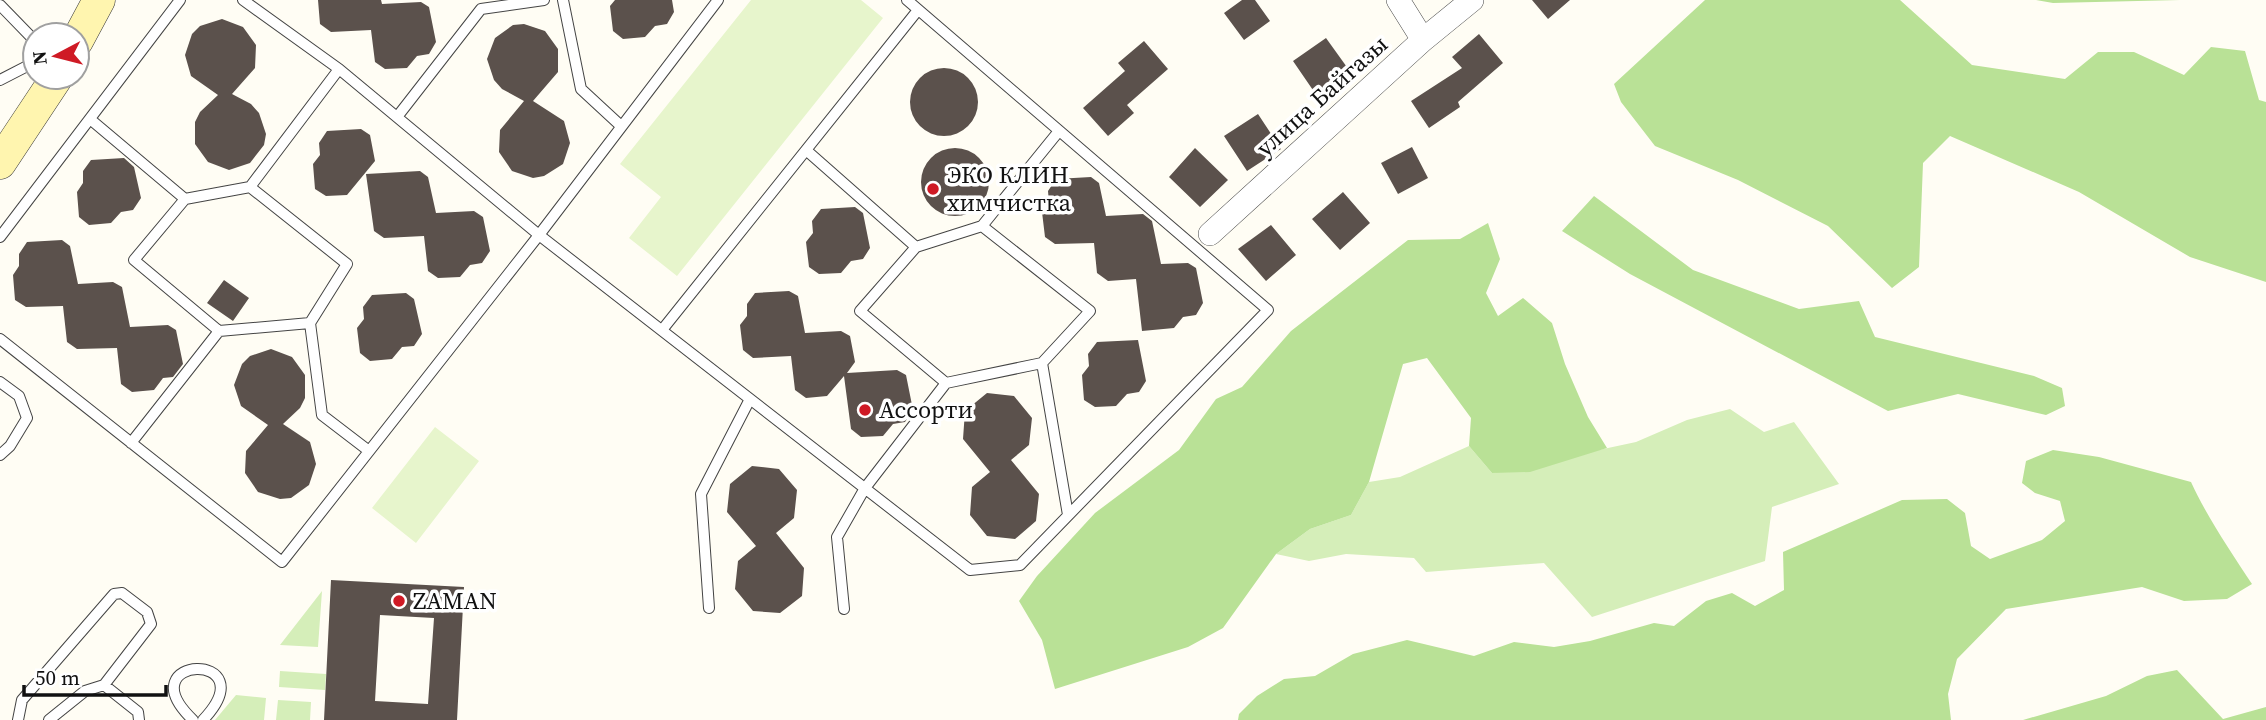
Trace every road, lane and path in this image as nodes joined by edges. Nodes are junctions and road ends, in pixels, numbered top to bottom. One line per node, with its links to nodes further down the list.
1 (99, 0): 14 (street)
2 (180, 0): 22 (lane)
3 (243, 0): 18 (lane)
4 (471, 0): 12 (lane)
5 (544, 0): 12 (lane)
6 (563, 0): 23 (lane)
7 (718, 0): 23 (lane)
8 (907, 0): 13 (lane)
9 (1398, 0): 16 (street)
10 (1472, 0): 16 (street, улица Байгазы)
11 (0, 5): 15 (lane)
12 (481, 9): 21 (lane)
13 (918, 10): 24 (lane); 25 (lane)
14 (88, 21)
15 (21, 27)
16 (1423, 40): 31 (street, улица Байгазы)
17 (21, 69): 19 (lane)
18 (339, 69): 21 (lane); 27 (lane)
19 (0, 80)
20 (48, 91): 26 (street)
21 (397, 117): 30 (lane)
22 (90, 119): 28 (lane); 32 (lane)
23 (621, 126): 30 (lane)
24 (1059, 131): 29 (lane); 46 (lane)
25 (806, 150): 33 (lane); 35 (lane)
26 (0, 163)
27 (250, 187): 28 (lane); 34 (lane)
28 (185, 199): 36 (lane)
29 (982, 226): 33 (lane); 38 (lane)
30 (540, 234): 35 (lane); 43 (lane)
31 (1210, 234)
32 (0, 237)
33 (916, 247): 40 (lane)
34 (310, 323): 36 (lane); 43 (lane)
35 (662, 330): 41 (lane)
36 (219, 331): 42 (lane)
37 (0, 339): 42 (lane)
38 (1042, 363): 40 (lane); 46 (lane)
39 (0, 382): 44 (lane)
40 (946, 383): 45 (lane)
41 (750, 399): 45 (lane); 47 (lane)
42 (131, 443): 43 (lane)
43 (369, 451)
44 (0, 455)
45 (865, 488): 46 (lane); 48 (lane)
46 (1068, 515)
47 (709, 608)
48 (844, 610)
49 (104, 685): 50 (lane); 51 (lane); 52 (lane)
50 (18, 720)
51 (49, 720)
52 (139, 720)
53 (193, 720): 54 (lane)
54 (203, 720)

